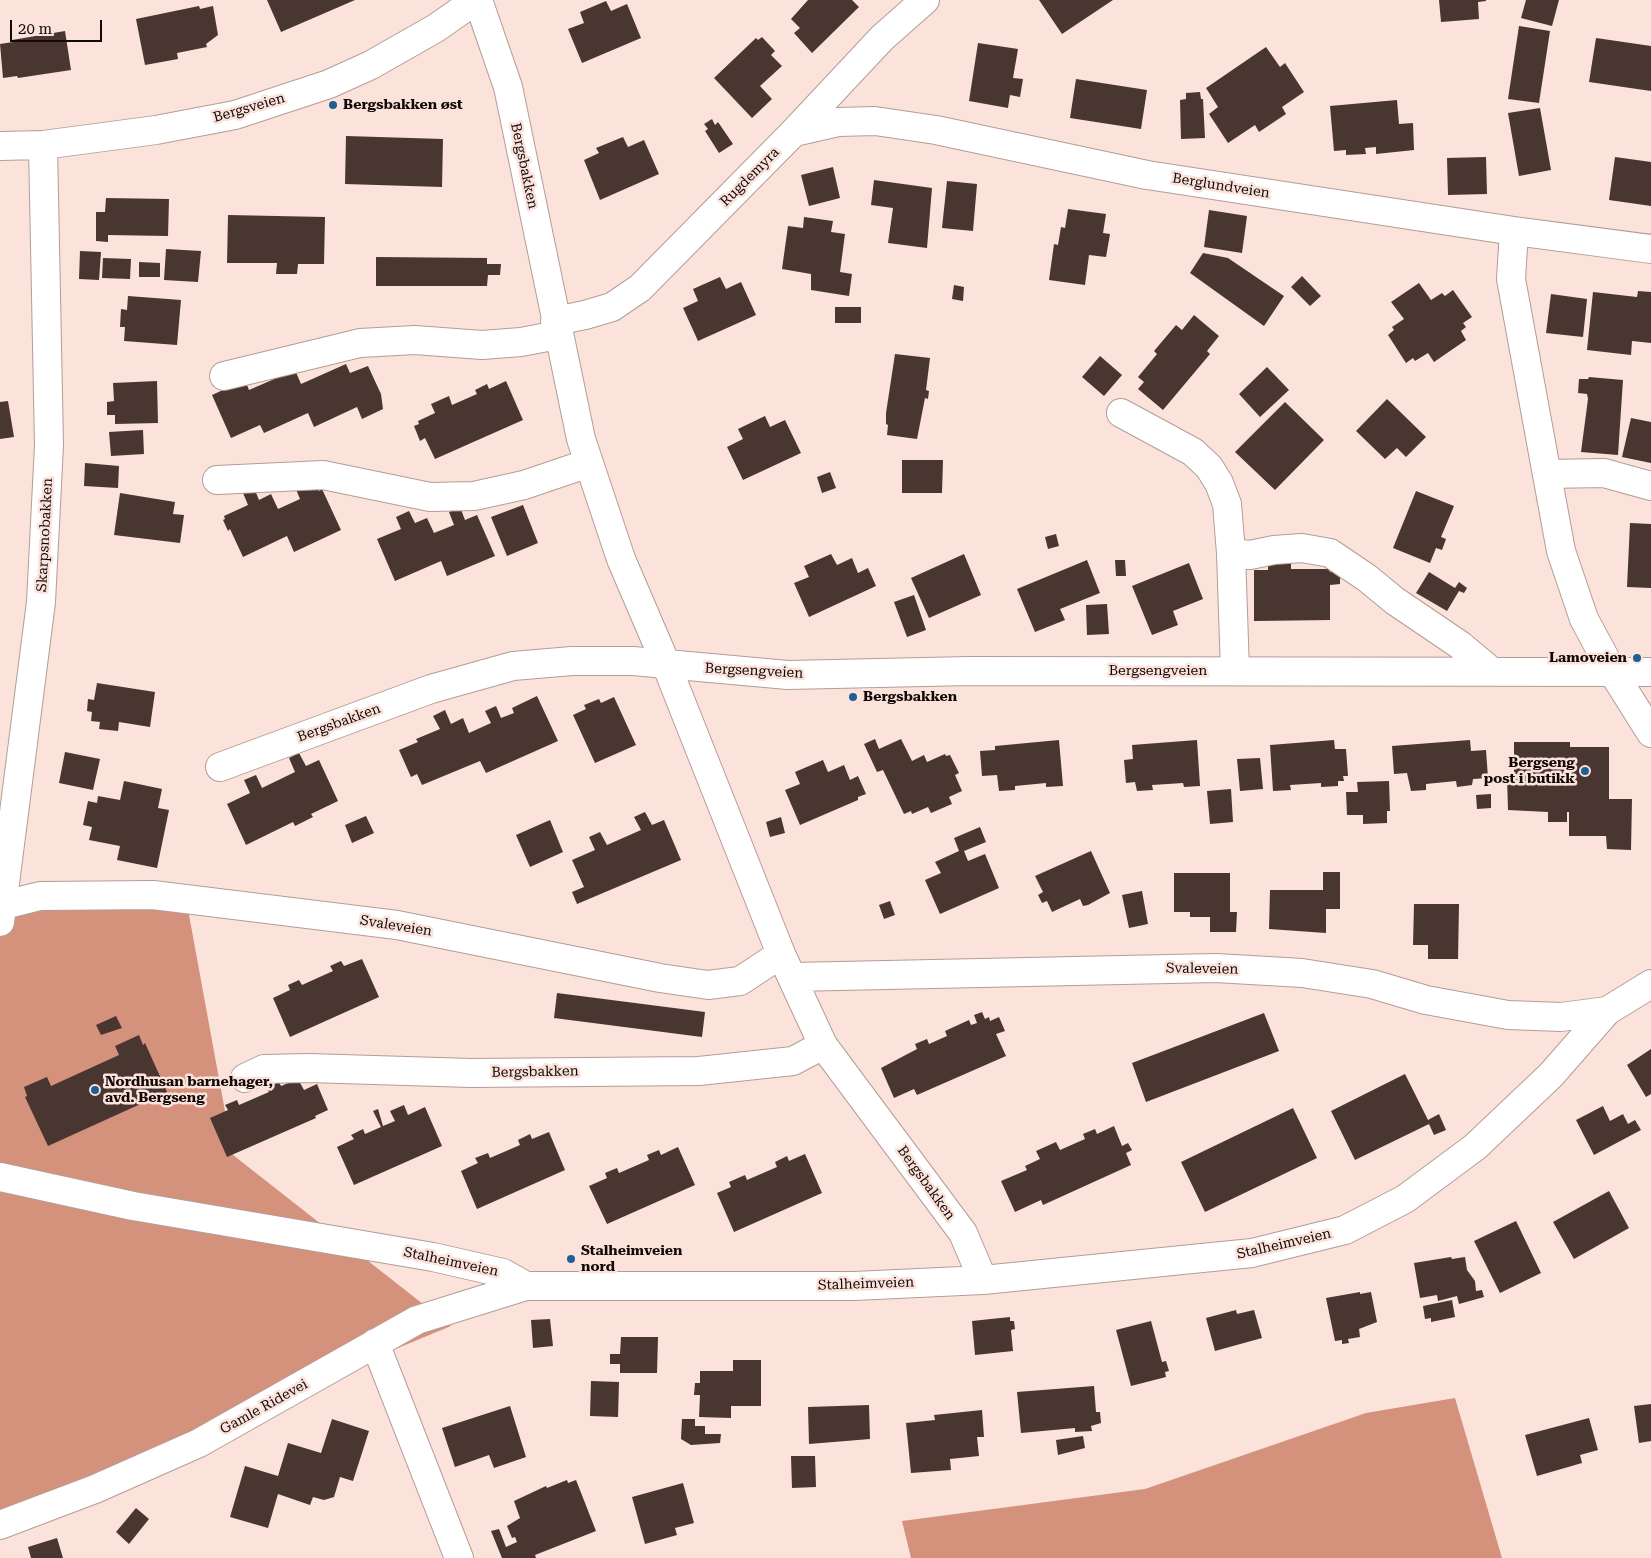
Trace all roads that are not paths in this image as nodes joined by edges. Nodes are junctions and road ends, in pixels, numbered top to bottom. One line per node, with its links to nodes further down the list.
1 (477, 0): 4 (street, Bergsveien); 8 (street, Bergsbakken)
2 (924, 0): 3 (street, Rugdemyra)
3 (794, 132): 6 (street, Berglundveien); 8 (street, Rugdemyra)
4 (43, 144): 5 (street, Bergsveien); 23 (street, Skarpsnobakken)
5 (0, 146)
6 (1514, 231): 7 (street, Berglundveien); 12 (street)
7 (1651, 249)
8 (557, 328): 9 (street); 11 (street, Bergsbakken)
9 (224, 376)
10 (1121, 413): 15 (street)
11 (589, 463): 13 (street); 16 (street, Bergsbakken)
12 (1547, 474): 14 (street); 19 (street)
13 (217, 480)
14 (1651, 486)
15 (1232, 554): 17 (street); 18 (street)
16 (666, 664): 17 (street, Bergsengveien); 22 (street, Bergsbakken); 24 (street, Bergsbakken)
17 (1235, 671): 18 (street, Bergsengveien)
18 (1491, 671): 19 (street, Bergsengveien)
19 (1612, 671): 20 (street, Bergsengveien); 21 (street)
20 (1651, 672)
21 (1651, 733)
22 (220, 766)
23 (0, 911): 24 (street, Svaleveien)
24 (786, 965): 26 (street, Svaleveien); 27 (street, Bergsbakken)
25 (1651, 984): 26 (street, Stalheimveien)
26 (1606, 1011): 30 (street, Stalheimveien)
27 (823, 1045): 28 (street, Bergsbakken); 30 (street, Bergsbakken)
28 (245, 1078)
29 (0, 1177): 31 (street, Stalheimveien)
30 (983, 1280): 31 (street, Stalheimveien)
31 (526, 1286): 32 (street, Gamle Ridevei)
32 (375, 1343): 33 (street, Gamle Ridevei); 34 (street)
33 (0, 1525)
34 (459, 1558)

